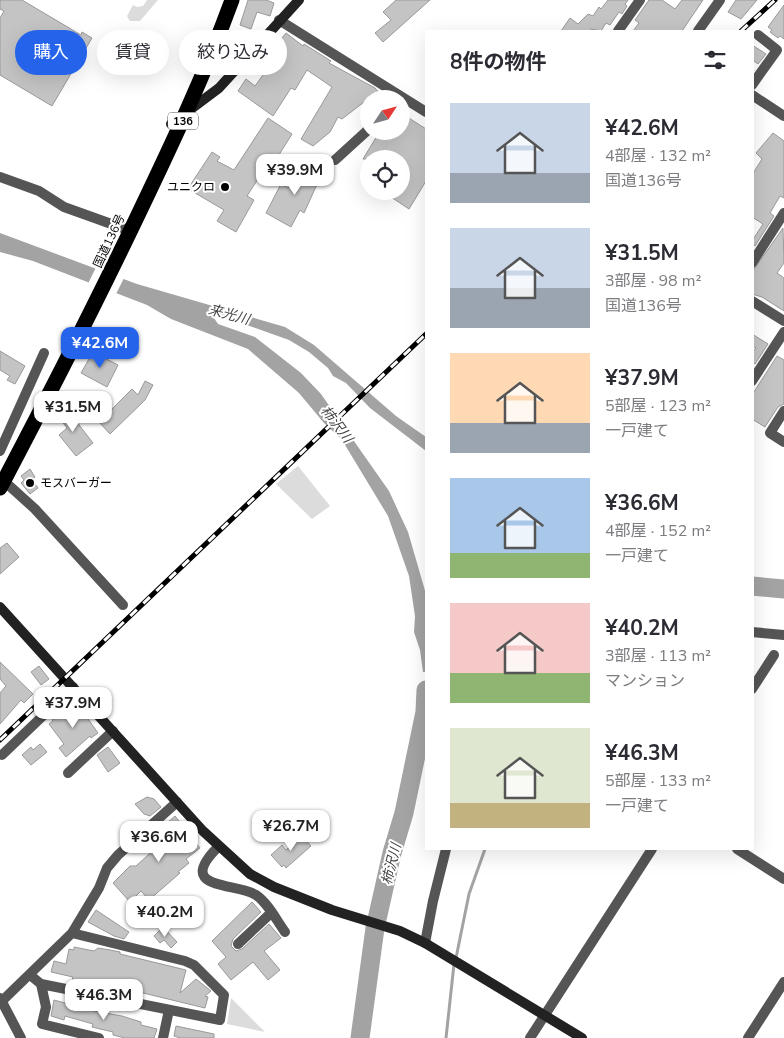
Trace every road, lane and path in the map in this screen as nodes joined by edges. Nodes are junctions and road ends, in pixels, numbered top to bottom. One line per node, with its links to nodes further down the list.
1 (221, 0): 17 (highway, 国道136号 / 136)
2 (232, 0): 15 (highway, 国道136号 / 136)
3 (299, 0): 6 (street)
4 (640, 0): 7 (street)
5 (720, 0): 8 (street)
6 (279, 20): 11 (street); 15 (street)
7 (619, 30)
8 (699, 30)
9 (758, 35): 10 (street)
10 (754, 82)
11 (389, 90)
12 (754, 96): 16 (street)
13 (410, 103): 14 (street)
14 (425, 111)
15 (186, 115): 17 (street); 22 (highway, 国道136号 / 136)
16 (784, 116)
17 (171, 124): 22 (highway, 国道136号 / 136)
18 (360, 137): 19 (street)
19 (335, 160)
20 (0, 177): 22 (street)
21 (784, 214): 23 (street)
22 (125, 233): 33 (highway, 国道136号 / 136)
23 (754, 260)
24 (754, 302): 25 (street)
25 (784, 321)
26 (784, 332): 28 (street)
27 (44, 352): 30 (street)
28 (754, 378)
29 (784, 411): 31 (street)
30 (4, 425): 32 (street)
31 (784, 442)
32 (0, 451)
33 (1, 479): 34 (street)
34 (123, 605)
35 (0, 607): 40 (street)
36 (754, 632): 37 (street)
37 (784, 635)
38 (774, 655): 39 (street)
39 (754, 686)
40 (73, 687): 41 (street); 42 (street)
41 (113, 731): 43 (street); 44 (street)
42 (2, 756)
43 (68, 773)
44 (177, 802): 45 (street); 52 (street)
45 (218, 847): 50 (street); 53 (street)
46 (446, 850): 53 (street)
47 (651, 850): 60 (street)
48 (740, 850): 49 (street)
49 (784, 878)
50 (271, 913): 51 (street); 54 (street)
51 (285, 932)
52 (72, 933): 55 (street); 59 (street)
53 (422, 941): 60 (street)
54 (238, 944)
55 (30, 975): 57 (street); 58 (street)
56 (784, 982): 66 (street)
57 (41, 984): 59 (street); 62 (street)
58 (1, 999): 61 (street)
59 (169, 1010): 63 (street)
60 (545, 1014): 64 (street); 65 (street)
61 (21, 1038)
62 (100, 1038)
63 (163, 1038)
64 (530, 1038)
65 (582, 1038)
66 (748, 1038)

